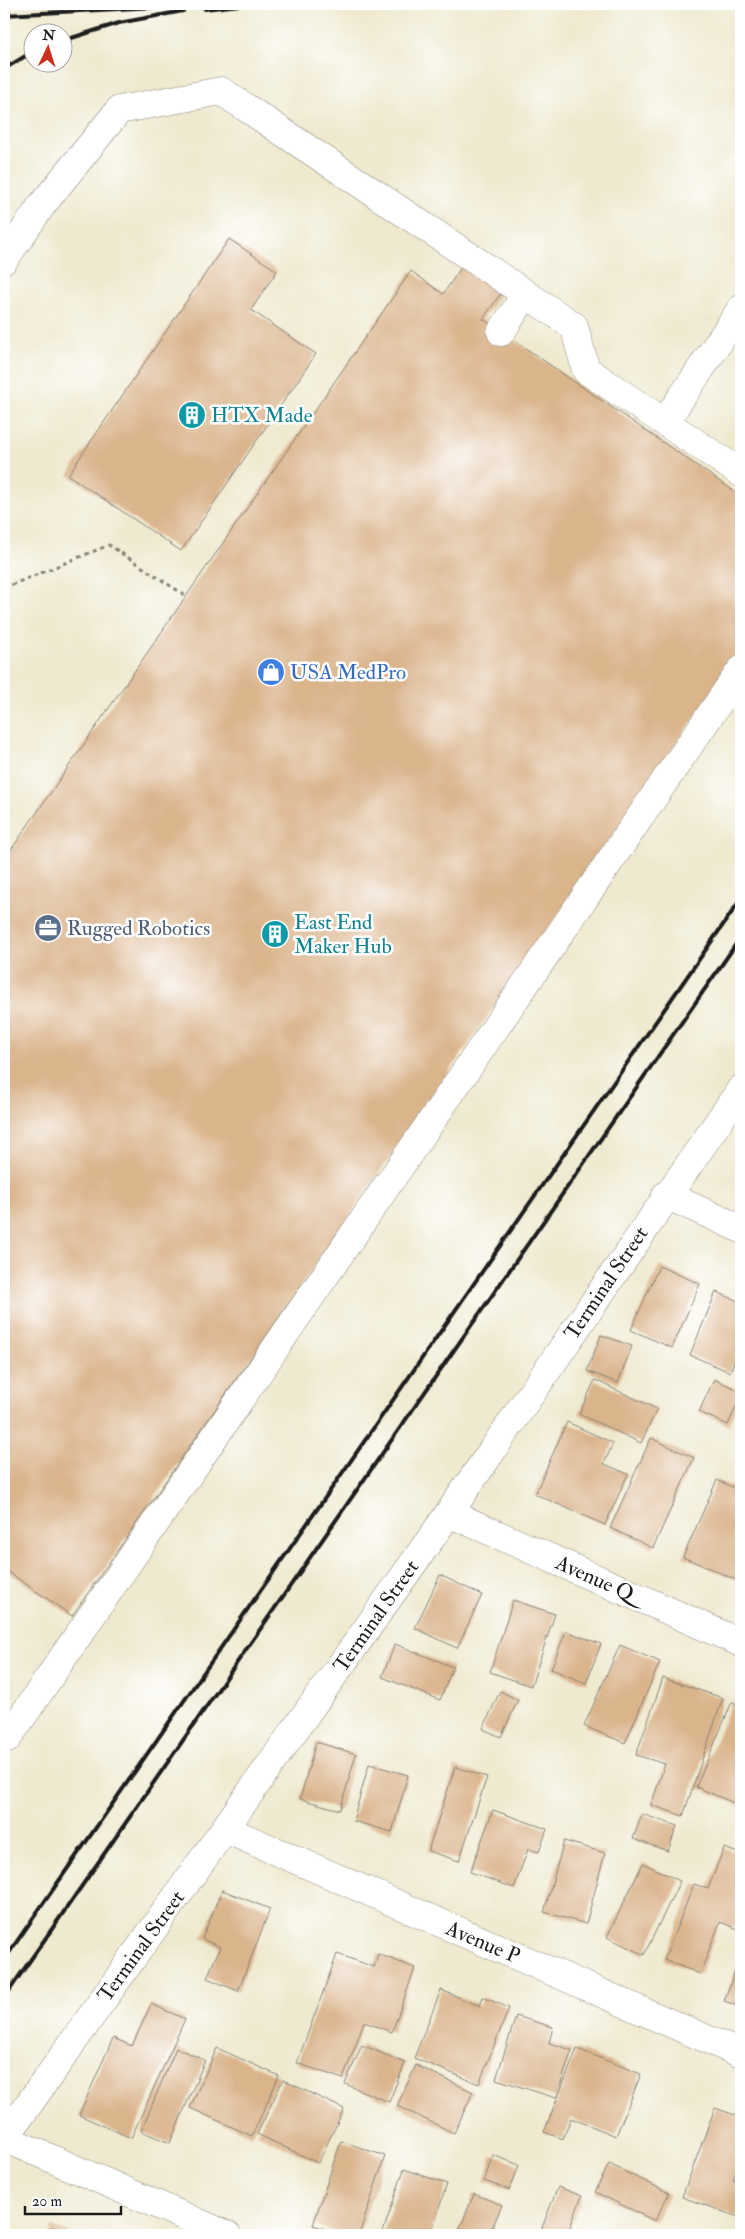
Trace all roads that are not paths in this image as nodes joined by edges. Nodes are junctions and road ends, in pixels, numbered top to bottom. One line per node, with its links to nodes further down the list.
1 (4, 260): 2 (street)
2 (526, 294): 4 (street); 5 (street)
3 (741, 309): 5 (street)
4 (501, 332)
5 (665, 422): 6 (street)
6 (741, 473)
7 (741, 670): 13 (street)
8 (741, 1089): 9 (street, Terminal Street)
9 (666, 1195): 10 (street); 11 (street, Terminal Street)
10 (741, 1229)
11 (448, 1513): 12 (street, Avenue Q); 14 (street, Terminal Street)
12 (741, 1644)
13 (5, 1740)
14 (225, 1830): 15 (street, Avenue P); 16 (street, Terminal Street)
15 (741, 2054)
16 (4, 2138): 17 (street)
17 (226, 2235)

